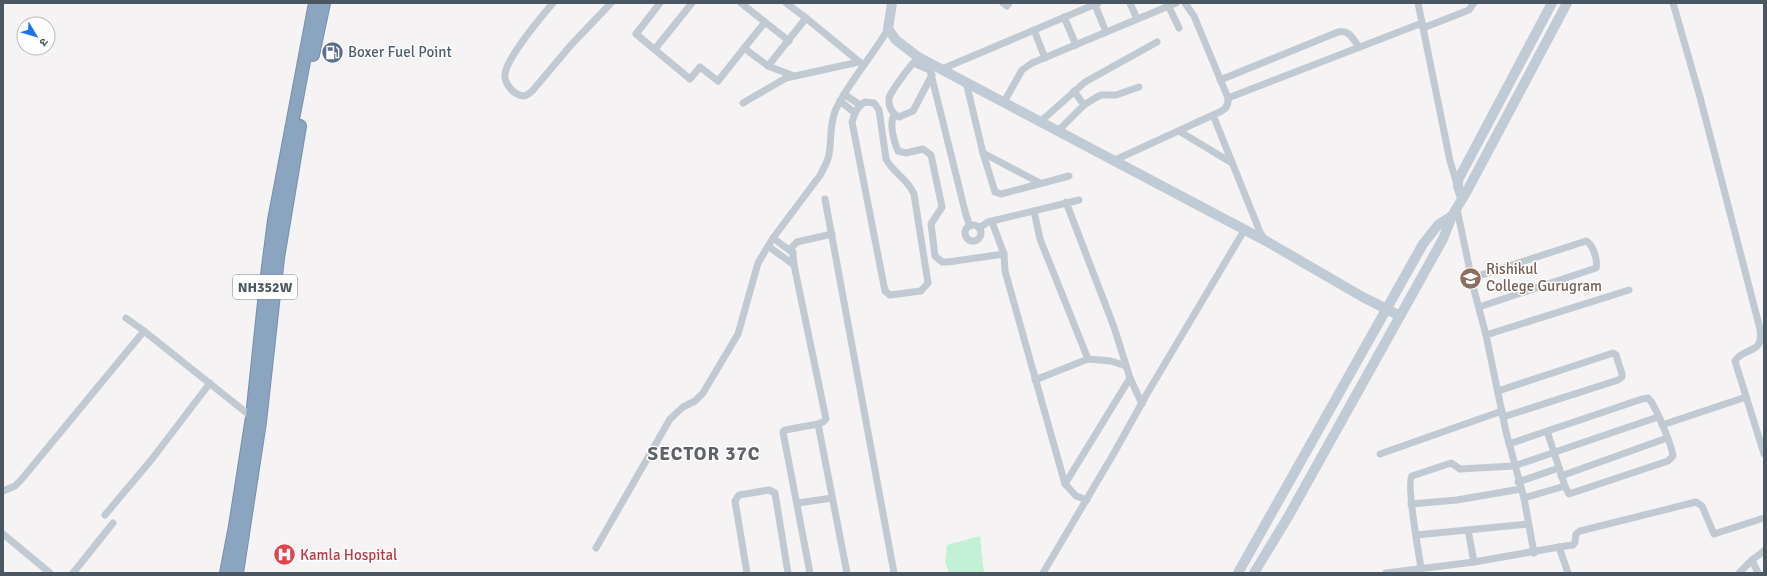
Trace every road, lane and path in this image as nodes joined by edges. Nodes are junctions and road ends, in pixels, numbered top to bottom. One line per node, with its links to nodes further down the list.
1 (315, 3): 32 (highway, NH352W)
2 (324, 3): 32 (highway, NH352W)
3 (553, 3): 4 (street)
4 (611, 3)
5 (660, 3): 36 (street)
6 (692, 3): 36 (street)
7 (741, 3): 24 (street)
8 (786, 3): 22 (street)
9 (892, 3): 27 (street)
10 (1003, 3): 11 (street)
11 (1009, 3)
12 (1130, 3): 23 (street)
13 (1185, 3): 43 (street)
14 (1418, 3): 25 (street)
15 (1474, 3): 25 (street)
16 (1552, 3): 65 (street)
17 (1567, 3): 66 (street)
18 (1673, 3): 97 (street)
19 (1097, 4): 21 (street); 29 (street)
20 (1171, 4): 23 (street); 26 (street)
21 (1064, 17): 28 (street); 33 (street)
22 (806, 18): 30 (street); 38 (street)
23 (1137, 19): 29 (street)
24 (765, 22): 30 (street); 35 (street)
25 (1423, 25): 34 (street); 65 (street)
26 (1179, 28)
27 (888, 29): 38 (street); 40 (street)
28 (1034, 30): 37 (street); 41 (street)
29 (1106, 32): 33 (street)
30 (788, 41): 39 (street)
31 (1157, 42): 46 (street)
32 (311, 44): 101 (highway, NH352W)
33 (1076, 45): 37 (street)
34 (1359, 47): 43 (street); 48 (street)
35 (744, 48): 36 (street); 39 (street)
36 (655, 49)
37 (1045, 58): 50 (street)
38 (861, 64): 42 (street); 47 (street)
39 (768, 66): 42 (street)
40 (930, 69): 41 (street); 55 (street); 55 (street); 73 (street)
41 (942, 69): 44 (street)
42 (794, 76): 51 (street)
43 (1220, 80): 48 (street)
44 (966, 82): 50 (street); 60 (street)
45 (1139, 87): 53 (street)
46 (1074, 91): 53 (street); 57 (street)
47 (844, 94): 49 (street); 52 (street)
48 (1228, 98): 56 (street)
49 (840, 101): 54 (street); 77 (street)
50 (1004, 102): 57 (street)
51 (743, 103)
52 (860, 105): 54 (street); 54 (street)
53 (1084, 105): 58 (street)
54 (855, 113)
55 (894, 115): 81 (street)
56 (1213, 115): 59 (street); 62 (street)
57 (1040, 122): 58 (street)
58 (1058, 131): 61 (street)
59 (1178, 131): 61 (street); 62 (street)
60 (983, 152): 64 (street); 64 (street)
61 (1115, 160): 75 (street)
62 (1232, 163): 78 (street)
63 (1069, 176): 64 (street)
64 (1040, 183)
65 (1458, 186): 66 (street)
66 (1462, 198): 71 (street)
67 (825, 199): 76 (street)
68 (1079, 200): 69 (street)
69 (1066, 202): 70 (street); 92 (street)
70 (1034, 211): 72 (street); 91 (street)
71 (1455, 212): 83 (street); 86 (street); 87 (street)
72 (992, 222): 74 (street); 81 (street)
73 (970, 226): 74 (street); 74 (street)
74 (979, 228)
75 (1245, 230): 78 (street); 98 (street)
76 (832, 234): 80 (street); 145 (street)
77 (773, 238): 79 (street); 80 (street)
78 (1266, 241): 86 (street)
79 (768, 246): 82 (street); 131 (street)
80 (793, 253): 82 (street)
81 (1004, 254): 94 (street)
82 (794, 265): 102 (street)
83 (1472, 278): 85 (street); 85 (street)
84 (1629, 290): 90 (street)
85 (1479, 307): 90 (street)
86 (1387, 309): 87 (street); 147 (street)
87 (1400, 316): 148 (street)
88 (126, 318): 89 (street)
89 (144, 331): 95 (street); 117 (street)
90 (1486, 335): 96 (street)
91 (1088, 359): 92 (street); 94 (street)
92 (1126, 366): 93 (street)
93 (1130, 378): 98 (street); 114 (street)
94 (1035, 380): 114 (street)
95 (210, 383): 101 (street); 123 (street)
96 (1498, 391): 99 (street); 99 (street)
97 (1746, 397): 103 (street); 109 (street)
98 (1142, 404): 120 (street)
99 (1502, 414): 106 (street); 108 (street)
100 (1658, 417): 103 (street); 104 (street); 107 (street)
101 (256, 420): 139 (highway, NH352W); 140 (highway, NH352W)
102 (818, 424): 118 (street); 121 (street)
103 (1662, 425): 105 (street)
104 (1547, 431): 106 (street); 107 (street)
105 (1667, 438): 112 (street); 115 (street)
106 (1509, 444): 110 (street)
107 (1554, 453): 110 (street); 111 (street)
108 (1380, 454)
109 (1764, 454)
110 (1514, 466): 113 (street); 122 (street)
111 (1559, 468): 112 (street); 113 (street)
112 (1561, 476): 115 (street)
113 (1518, 482): 116 (street)
114 (1065, 484): 120 (street)
115 (1565, 486): 119 (street)
116 (1521, 489): 119 (street); 122 (street)
117 (3, 491)
118 (832, 498): 121 (street); 144 (street)
119 (1524, 498): 126 (street)
120 (1087, 500): 146 (street)
121 (798, 503): 143 (street)
122 (1411, 504): 129 (street)
123 (105, 515)
124 (1764, 518): 130 (street)
125 (113, 523): 138 (street)
126 (1528, 524): 127 (street); 133 (street)
127 (1468, 530): 129 (street); 135 (street)
128 (3, 534): 137 (street)
129 (1416, 535): 136 (street)
130 (1559, 547): 133 (street); 150 (street)
131 (596, 548)
132 (1764, 551): 134 (street)
133 (1534, 553): 135 (street)
134 (1752, 560): 151 (street); 152 (street)
135 (1474, 562): 136 (street)
136 (1421, 568): 149 (street)
137 (50, 573)
138 (73, 573)
139 (226, 573)
140 (237, 573)
141 (747, 573): 142 (street)
142 (788, 573)
143 (810, 573)
144 (847, 573)
145 (892, 573)
146 (1043, 573)
147 (1238, 573)
148 (1254, 573)
149 (1386, 573)
150 (1568, 573)
151 (1739, 573)
152 (1758, 573)

